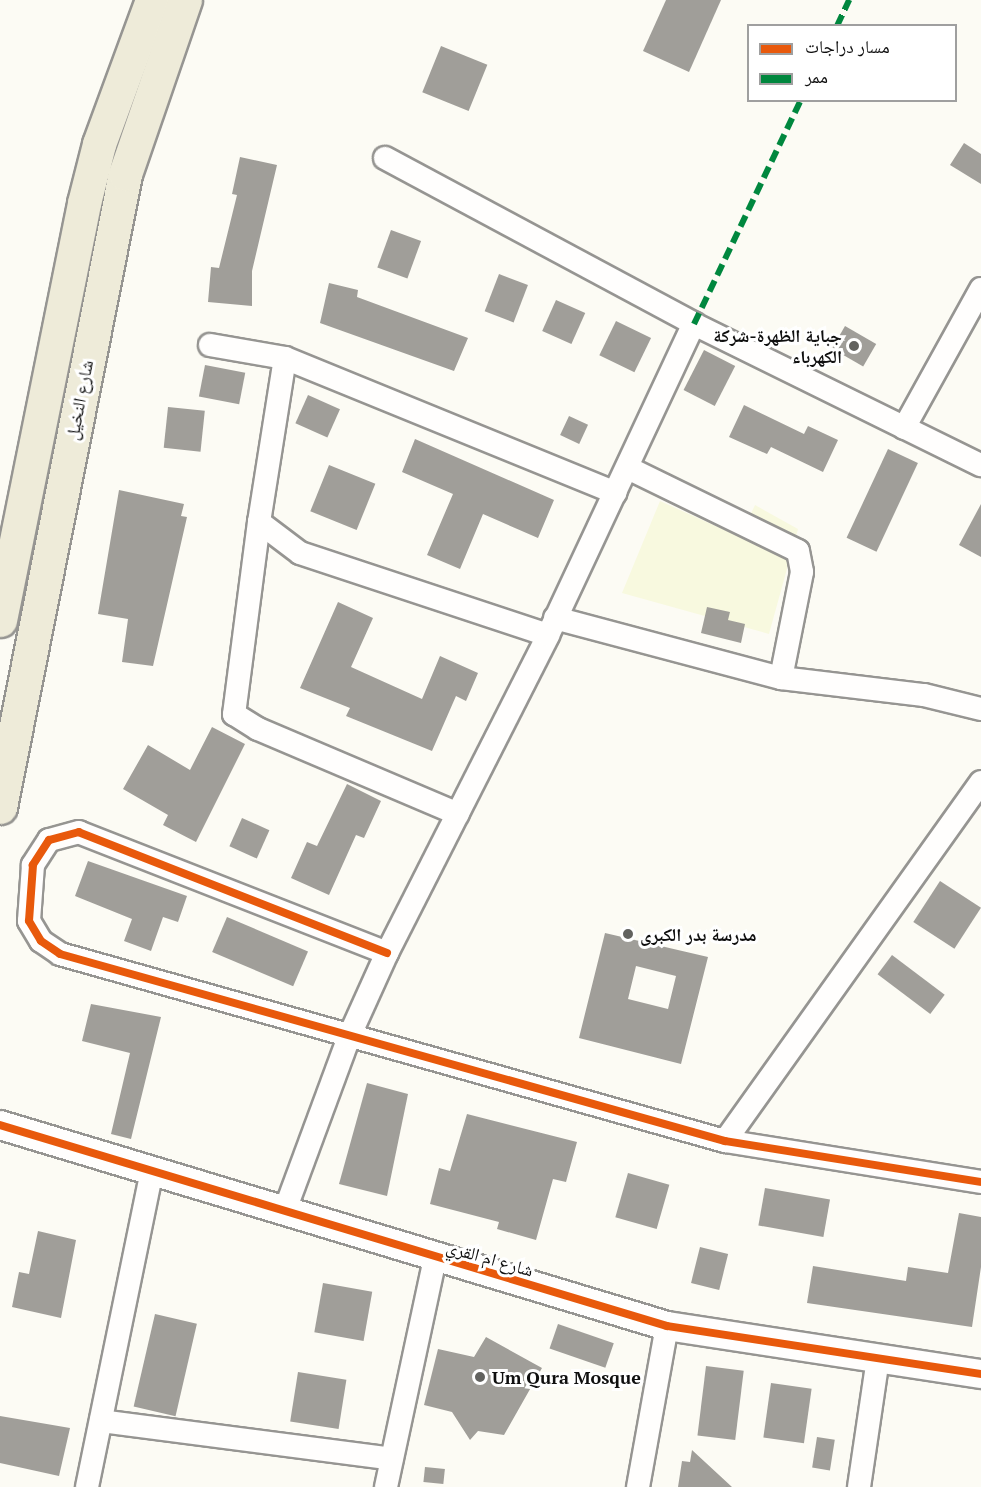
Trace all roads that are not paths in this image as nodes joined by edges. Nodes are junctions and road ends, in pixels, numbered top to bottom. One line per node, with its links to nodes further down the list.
1 (152, 0): 13 (main road, شارع النخيل)
2 (185, 0): 18 (main road, شارع النخيل)
3 (385, 158): 5 (street)
4 (981, 289): 8 (street)
5 (694, 324): 8 (street); 10 (street)
6 (210, 345): 7 (street)
7 (285, 358): 11 (street); 12 (street)
8 (904, 428): 9 (street)
9 (981, 465)
10 (628, 468): 11 (street); 15 (street)
11 (616, 493): 14 (street)
12 (259, 522): 14 (street); 19 (street)
13 (0, 620)
14 (551, 627): 15 (street); 19 (street)
15 (781, 678): 16 (street)
16 (981, 709)
17 (981, 782): 23 (street)
18 (0, 807)
19 (458, 814): 20 (street)
20 (387, 953): 21 (street); 21 (street)
21 (349, 1037): 23 (street); 26 (street)
22 (0, 1125): 24 (street, شارع ام القري)
23 (725, 1141): 25 (street)
24 (152, 1170): 26 (street, شارع ام القري); 31 (street)
25 (981, 1182)
26 (285, 1210): 27 (street, شارع ام القري)
27 (435, 1258): 28 (street, شارع ام القري); 32 (street)
28 (667, 1326): 29 (street, شارع ام القري); 35 (street)
29 (878, 1358): 30 (street, شارع ام القري); 36 (street)
30 (981, 1374)
31 (101, 1421): 32 (street); 33 (street)
32 (392, 1459): 34 (street)
33 (87, 1487)
34 (386, 1487)
35 (638, 1487)
36 (859, 1487)

